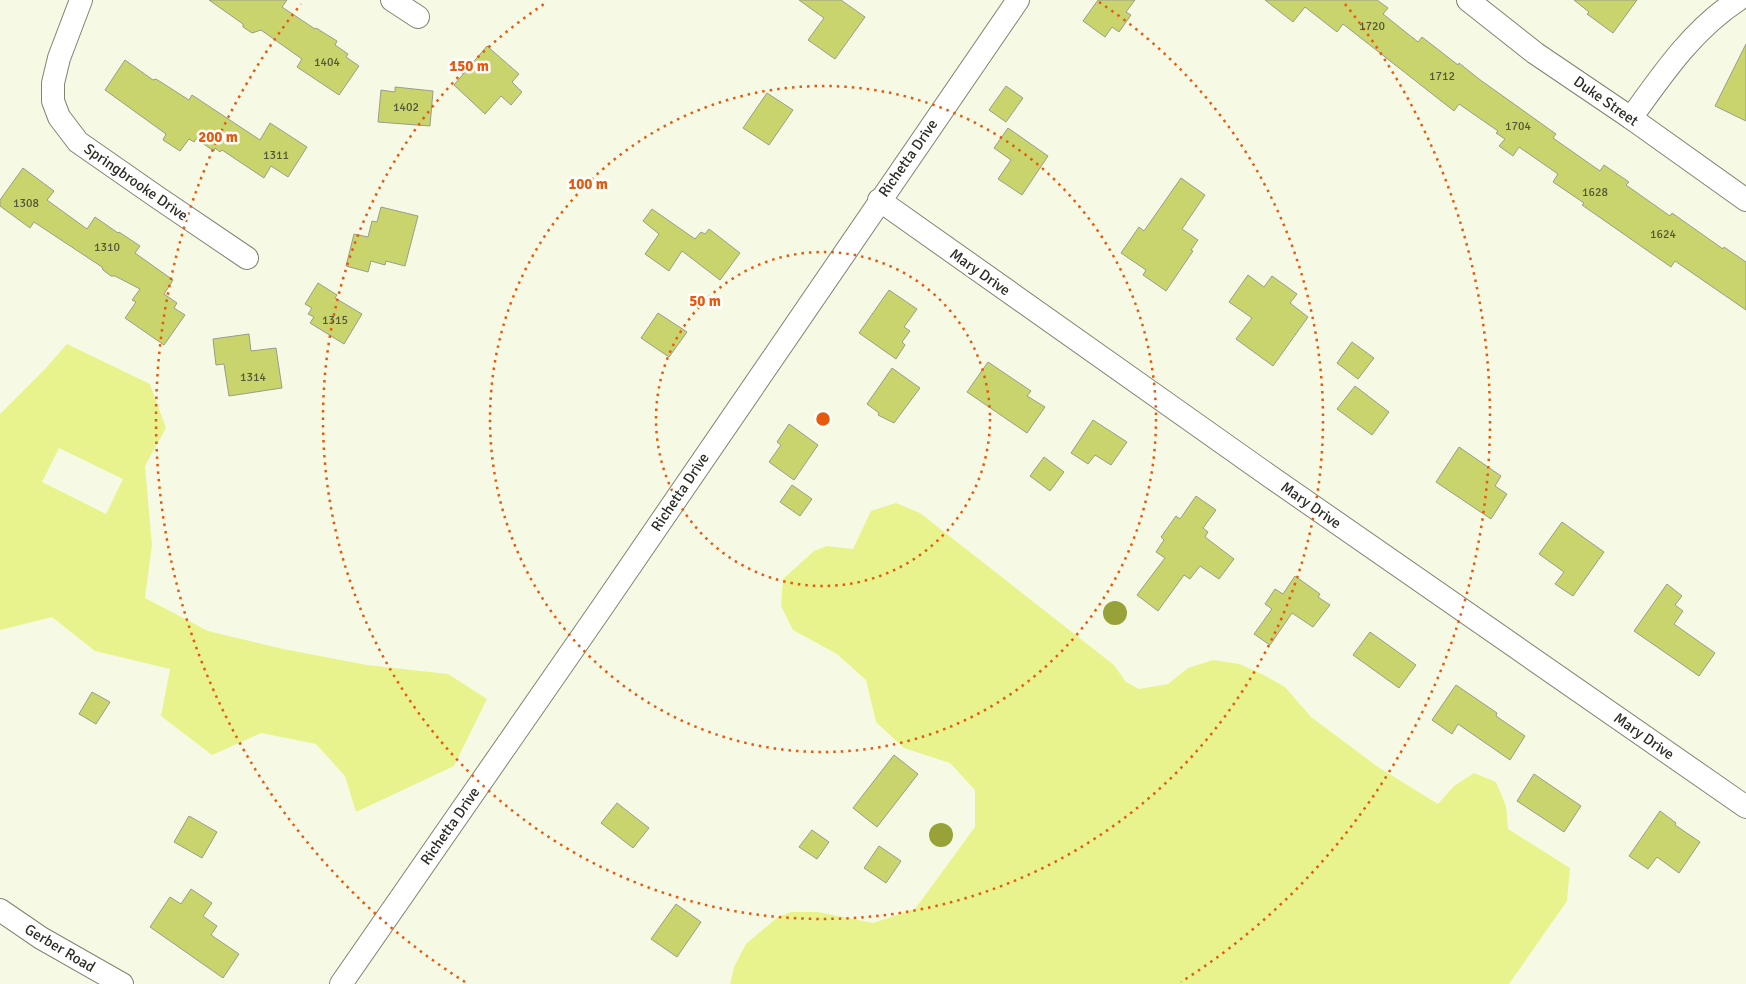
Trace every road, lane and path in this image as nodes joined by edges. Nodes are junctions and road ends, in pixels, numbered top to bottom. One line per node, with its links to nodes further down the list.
1 (81, 0): 10 (street, Springbrooke Drive)
2 (392, 0): 6 (street)
3 (1018, 0): 8 (street, Richetta Drive)
4 (1468, 0): 7 (street, Duke Street)
5 (1738, 0): 7 (street)
6 (418, 17)
7 (1631, 118): 9 (street, Duke Street)
8 (879, 200): 11 (street, Mary Drive); 14 (street, Richetta Drive)
9 (1746, 200)
10 (248, 258)
11 (1746, 807)
12 (0, 910): 13 (street, Gerber Road)
13 (122, 984)
14 (341, 984)

